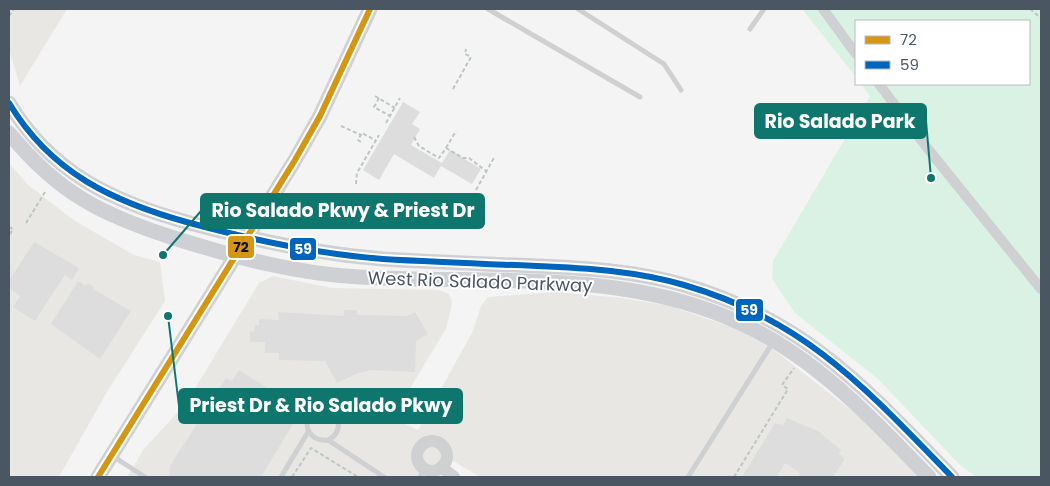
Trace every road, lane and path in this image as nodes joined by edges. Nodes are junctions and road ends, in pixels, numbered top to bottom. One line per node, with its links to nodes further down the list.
1 (14, 9): 8 (path)
2 (370, 9): 43 (main road)
3 (488, 9): 17 (lane)
4 (578, 9): 15 (lane)
5 (764, 9): 10 (lane)
6 (822, 9): 12 (street)
7 (1030, 9): 9 (path)
8 (9, 16)
9 (1041, 18)
10 (750, 29)
11 (466, 48): 14 (path)
12 (855, 53)
13 (880, 85): 47 (street)
14 (452, 89)
15 (681, 90)
16 (375, 96): 18 (path)
17 (640, 97)
18 (379, 98): 21 (path); 22 (path)
19 (400, 98): 21 (path)
20 (9, 103): 33 (main road, West Rio Salado Parkway)
21 (395, 108): 22 (path)
22 (390, 116): 24 (path)
23 (9, 119): 33 (main road)
24 (386, 122)
25 (341, 126): 29 (path)
26 (456, 131): 34 (path)
27 (9, 133): 44 (main road, West Rio Salado Parkway)
28 (379, 134): 31 (path)
29 (361, 135): 31 (path); 32 (path)
30 (414, 137): 34 (path)
31 (376, 141): 37 (path)
32 (361, 142)
33 (40, 144): 43 (main road, West Rio Salado Parkway)
34 (446, 148): 36 (path)
35 (495, 156): 36 (path)
36 (486, 171): 38 (path)
37 (356, 184)
38 (476, 190)
39 (45, 192): 40 (path)
40 (26, 223)
41 (9, 227): 42 (path)
42 (9, 236)
43 (248, 237): 44 (main road); 45 (main road, West Rio Salado Parkway)
44 (237, 256): 46 (main road, West Rio Salado Parkway); 53 (main road)
45 (467, 263): 46 (lane); 48 (main road, West Rio Salado Parkway)
46 (466, 280): 49 (main road, West Rio Salado Parkway)
47 (1041, 289)
48 (781, 326): 49 (lane); 66 (main road, West Rio Salado Parkway)
49 (774, 340): 63 (lane); 65 (main road, West Rio Salado Parkway)
50 (795, 366): 64 (path)
51 (308, 432): 52 (lane); 52 (lane); 58 (lane)
52 (328, 440): 61 (lane)
53 (112, 455): 56 (main road); 57 (lane)
54 (441, 467): 55 (street); 55 (street); 62 (street)
55 (422, 473)
56 (98, 477)
57 (145, 477)
58 (281, 477)
59 (292, 477): 60 (path)
60 (358, 477)
61 (384, 477)
62 (453, 477)
63 (688, 477)
64 (734, 477)
65 (929, 477)
66 (952, 477)

